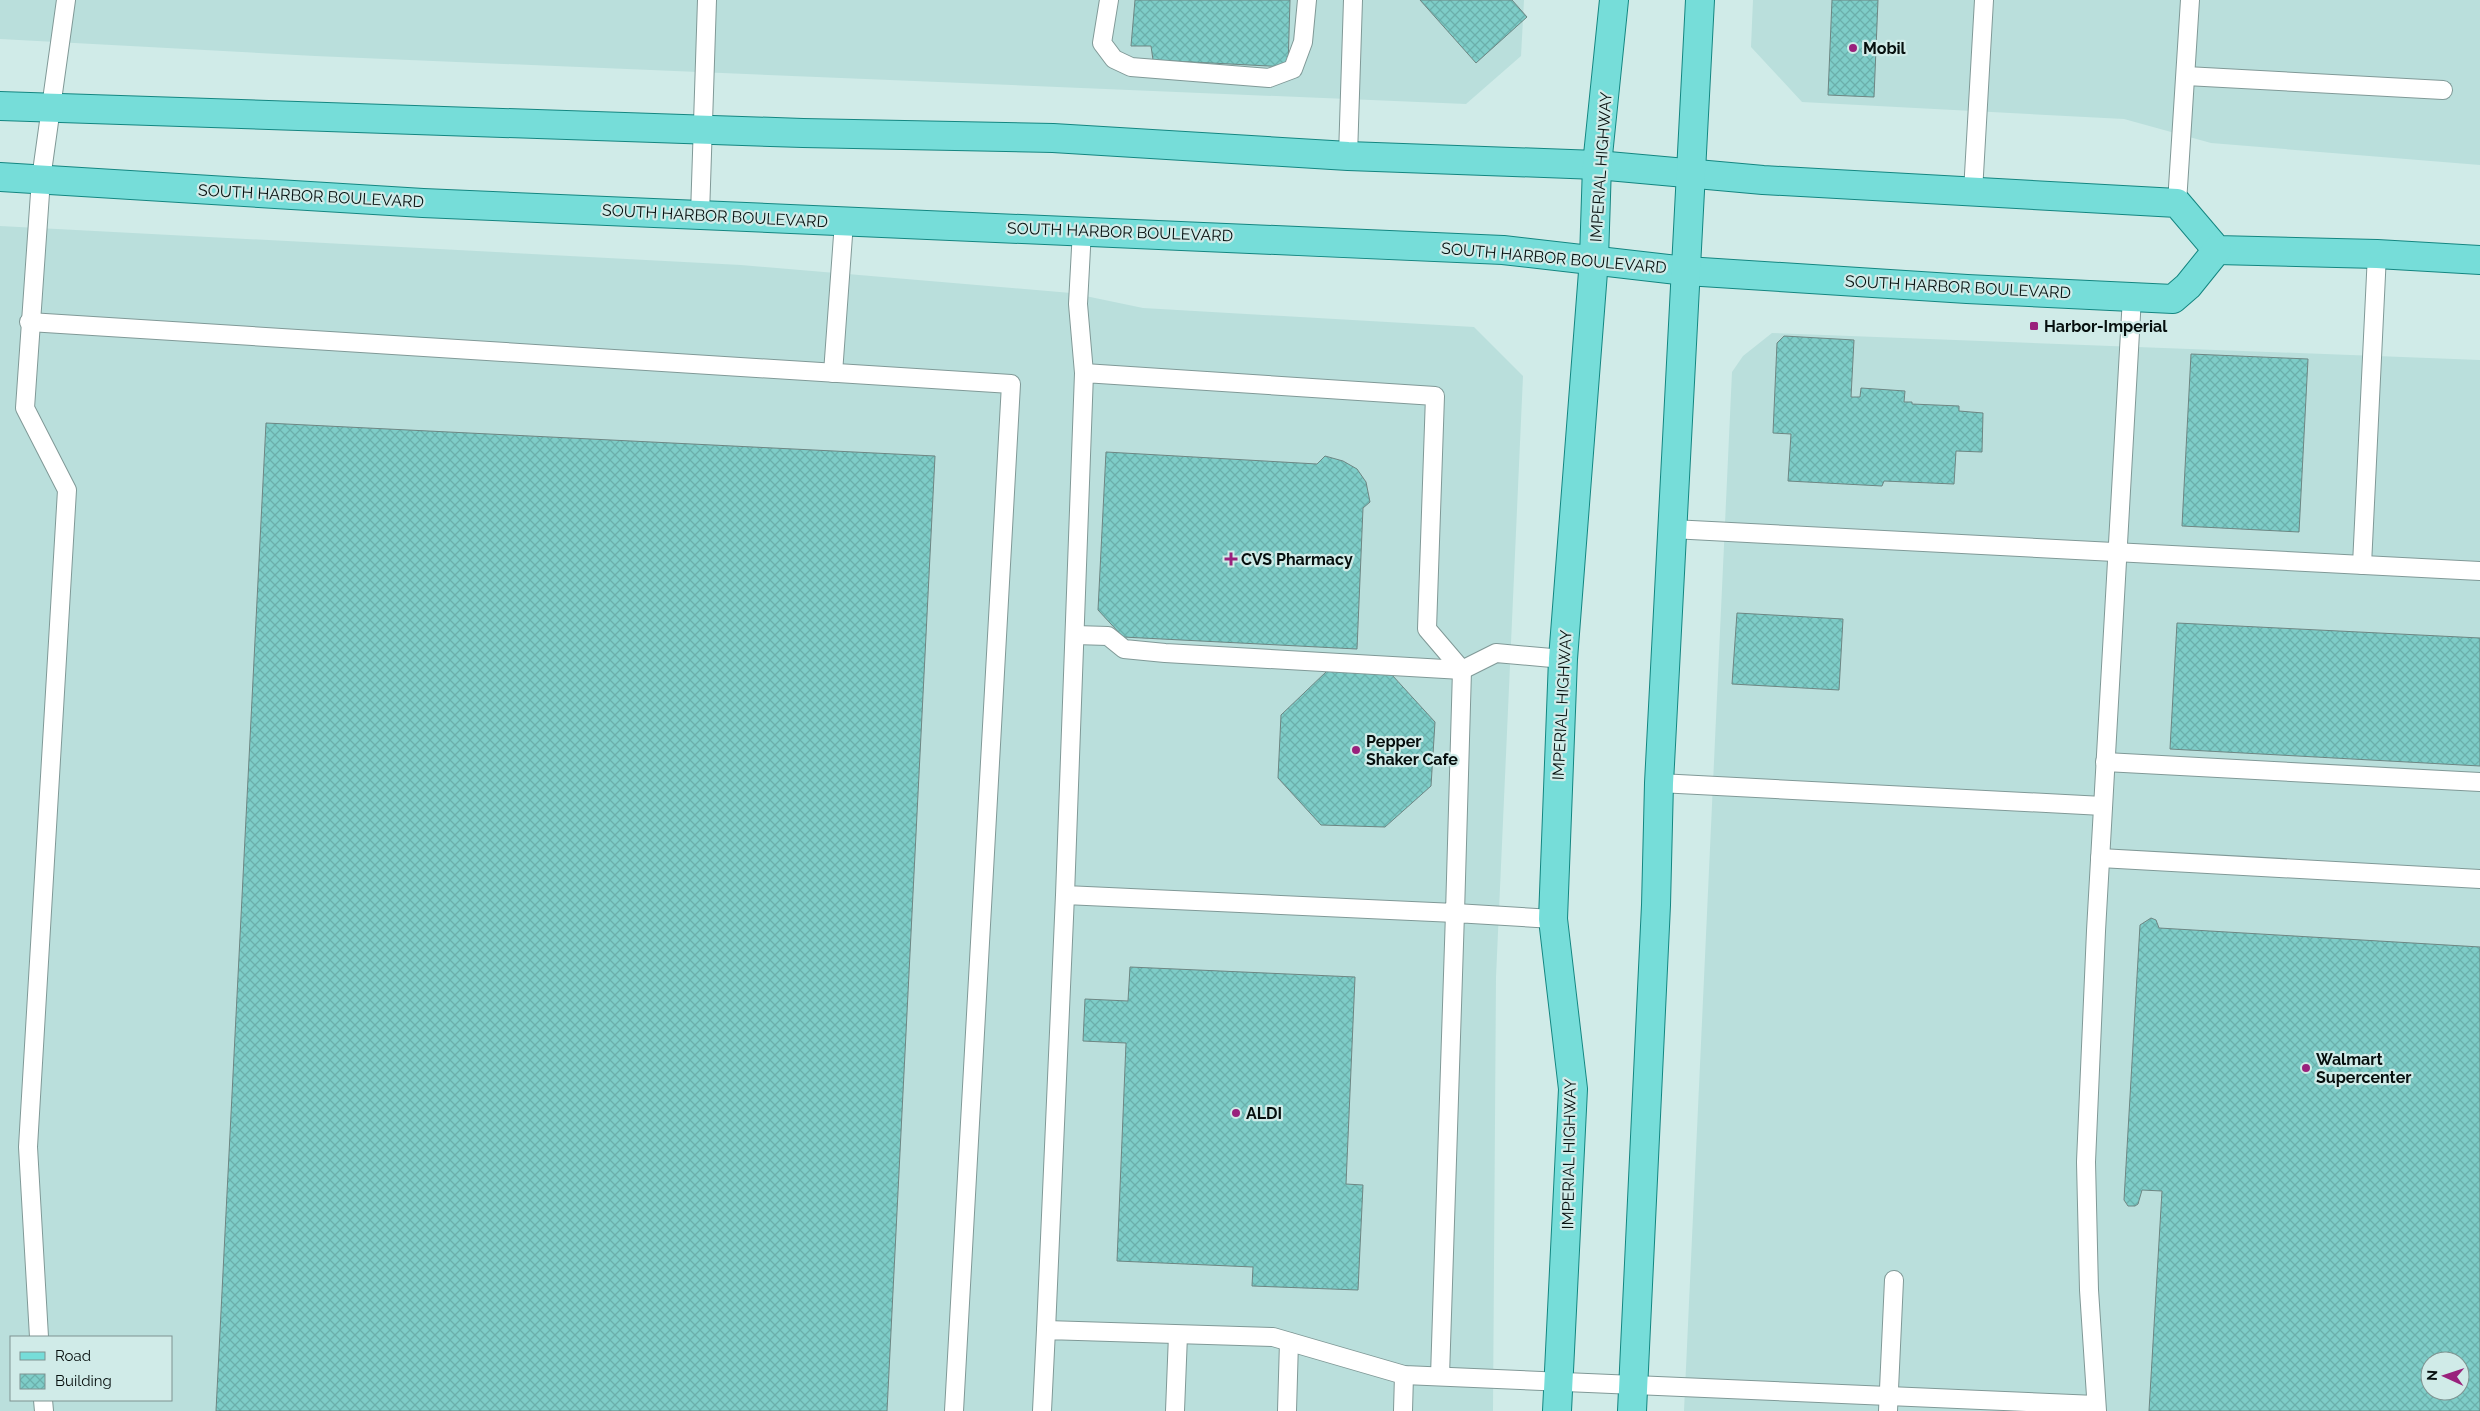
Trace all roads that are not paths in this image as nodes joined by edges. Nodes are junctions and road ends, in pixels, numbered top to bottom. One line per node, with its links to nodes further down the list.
1 (66, 0): 13 (lane)
2 (708, 0): 14 (lane)
3 (1109, 0): 4 (lane)
4 (1307, 0)
5 (1353, 0): 15 (lane)
6 (1614, 0): 16 (main road, IMPERIAL HIGHWAY)
7 (1700, 0): 17 (main road)
8 (1984, 0): 20 (lane)
9 (2190, 0): 10 (lane)
10 (2186, 76): 11 (lane); 21 (lane)
11 (2443, 90)
12 (0, 106): 13 (main road)
13 (51, 108): 14 (main road); 19 (lane)
14 (703, 128): 15 (main road); 22 (lane)
15 (1348, 156): 16 (main road)
16 (1597, 165): 17 (main road); 27 (main road, IMPERIAL HIGHWAY)
17 (1692, 174): 20 (main road); 29 (main road)
18 (0, 177): 19 (main road, SOUTH HARBOR BOULEVARD)
19 (41, 179): 22 (main road, SOUTH HARBOR BOULEVARD); 31 (lane)
20 (1973, 192): 21 (main road)
21 (2177, 203): 25 (main road)
22 (700, 215): 23 (main road, SOUTH HARBOR BOULEVARD)
23 (844, 222): 24 (main road, SOUTH HARBOR BOULEVARD); 32 (lane)
24 (1082, 230): 27 (main road, SOUTH HARBOR BOULEVARD); 33 (lane)
25 (2217, 250): 26 (main road); 30 (main road, SOUTH HARBOR BOULEVARD)
26 (2377, 254): 28 (main road); 36 (lane)
27 (1594, 259): 29 (main road, SOUTH HARBOR BOULEVARD); 39 (main road, IMPERIAL HIGHWAY)
28 (2480, 260)
29 (1686, 271): 30 (main road, SOUTH HARBOR BOULEVARD); 34 (main road)
30 (2132, 296): 35 (lane)
31 (29, 322): 32 (lane); 53 (lane)
32 (833, 373): 61 (lane)
33 (1084, 373): 38 (lane); 40 (lane)
34 (1672, 529): 35 (lane); 43 (main road)
35 (2117, 552): 36 (lane); 41 (lane)
36 (2362, 565): 37 (lane)
37 (2480, 571)
38 (1075, 635): 40 (lane); 47 (lane)
39 (1563, 658): 40 (lane); 49 (main road, IMPERIAL HIGHWAY)
40 (1462, 670): 48 (lane)
41 (2105, 762): 42 (lane); 44 (lane)
42 (2480, 782)
43 (1659, 783): 44 (lane); 58 (main road)
44 (2103, 806): 45 (lane)
45 (2100, 858): 46 (lane); 60 (lane)
46 (2480, 879)
47 (1065, 895): 48 (lane); 51 (lane)
48 (1454, 913): 49 (lane); 56 (lane)
49 (1553, 919): 57 (main road, IMPERIAL HIGHWAY)
50 (1894, 1280): 59 (lane)
51 (1046, 1330): 52 (lane); 62 (lane)
52 (1178, 1334): 54 (lane); 63 (lane)
53 (39, 1336)
54 (1289, 1342): 55 (lane); 64 (lane)
55 (1404, 1375): 56 (lane); 65 (lane)
56 (1440, 1376): 57 (lane)
57 (1559, 1381): 58 (lane); 66 (main road, IMPERIAL HIGHWAY)
58 (1632, 1398): 59 (lane)
59 (1889, 1403): 60 (lane)
60 (2096, 1408)
61 (954, 1411)
62 (1042, 1411)
63 (1175, 1411)
64 (1287, 1411)
65 (1403, 1411)
66 (1557, 1411)

